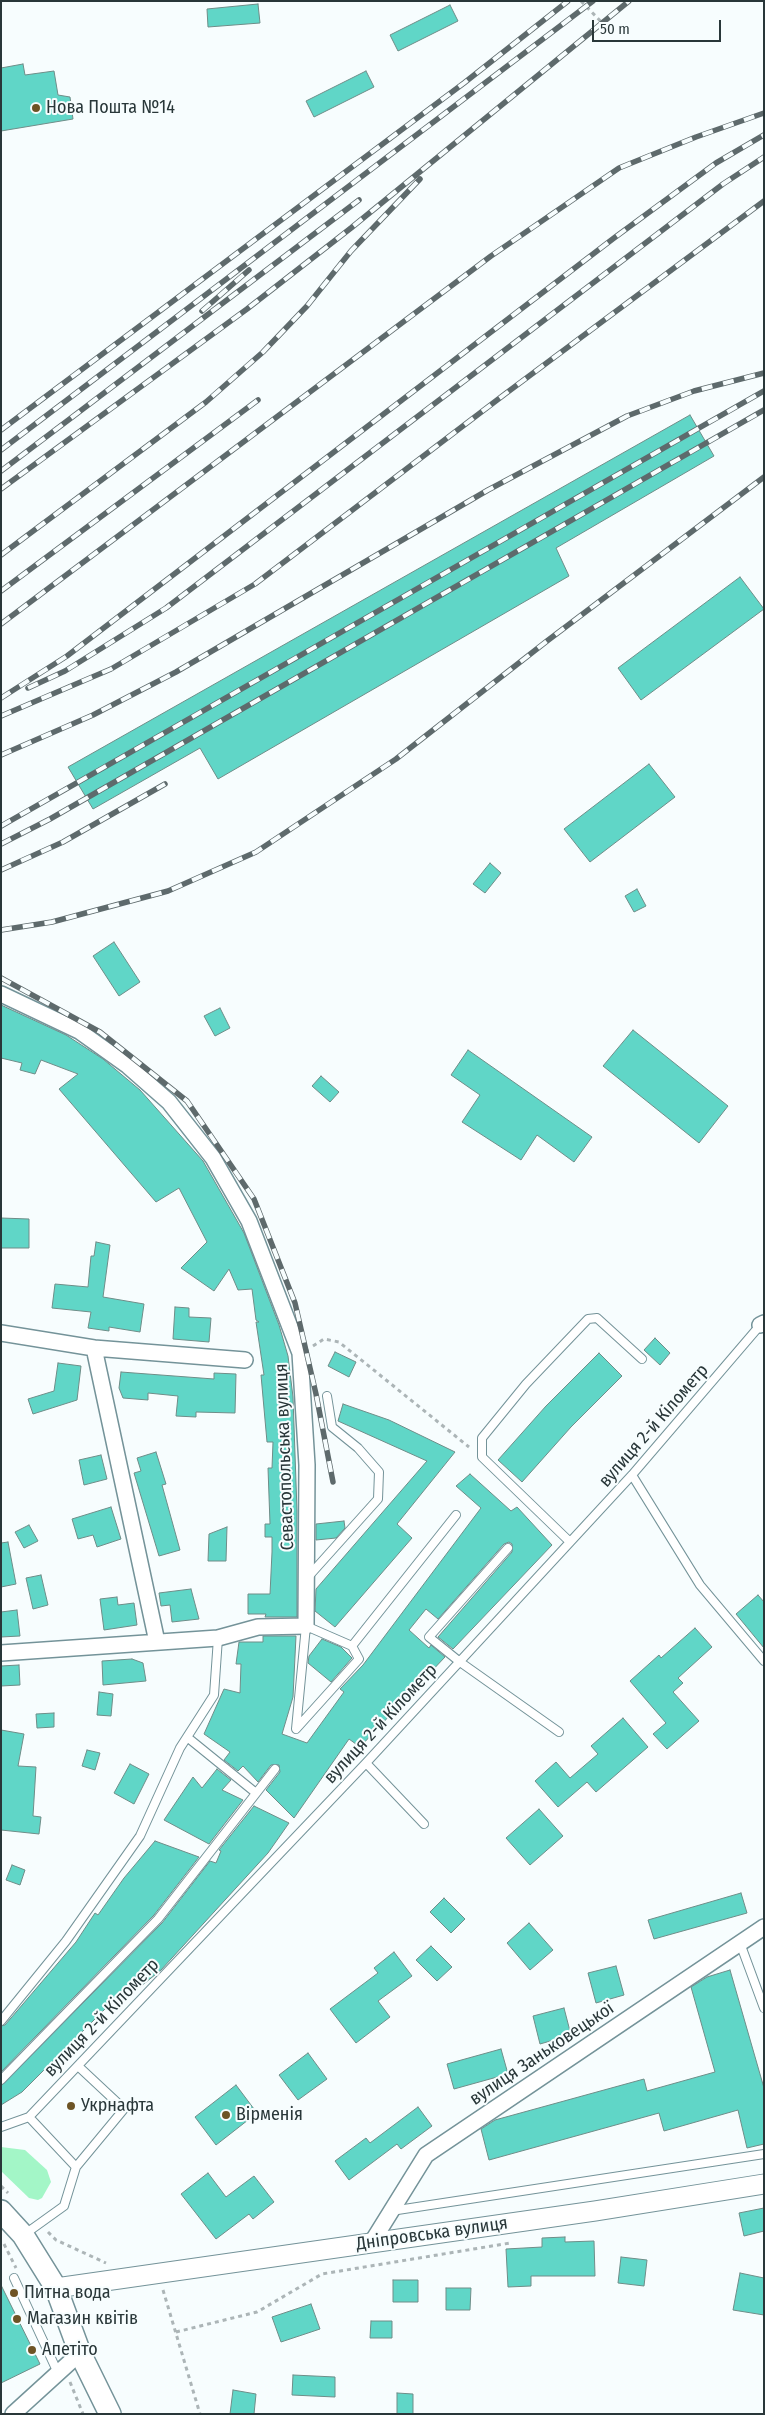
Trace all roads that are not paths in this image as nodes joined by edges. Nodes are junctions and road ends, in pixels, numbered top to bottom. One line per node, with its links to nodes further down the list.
1 (1, 994): 12 (street, Севастопольська вулиця)
2 (762, 1323): 8 (lane, вулиця 2-й Кілометр)
3 (1, 1333): 4 (street)
4 (94, 1348): 6 (street); 15 (street)
5 (642, 1359): 10 (lane)
6 (244, 1360)
7 (327, 1396): 12 (lane)
8 (632, 1475): 10 (lane, вулиця 2-й Кілометр); 18 (lane)
9 (456, 1515): 16 (lane)
10 (570, 1542): 19 (lane, вулиця 2-й Кілометр)
11 (508, 1548): 19 (lane)
12 (306, 1578): 13 (street, Севастопольська вулиця)
13 (306, 1626): 14 (street); 16 (lane); 16 (lane)
14 (218, 1638): 15 (street); 21 (lane)
15 (157, 1642): 17 (street)
16 (352, 1646)
17 (1, 1652)
18 (764, 1660)
19 (460, 1662): 20 (lane); 22 (lane, вулиця 2-й Кілометр)
20 (559, 1732)
21 (187, 1738): 24 (lane); 29 (lane)
22 (366, 1762): 25 (lane); 30 (lane, вулиця 2-й Кілометр)
23 (275, 1769): 24 (lane)
24 (256, 1794): 31 (lane)
25 (424, 1824)
26 (764, 1927): 27 (street, вулиця Заньковецької)
27 (740, 1943): 28 (lane); 37 (street, вулиця Заньковецької)
28 (764, 2008)
29 (1, 2021)
30 (78, 2066): 32 (lane, вулиця 2-й Кілометр); 35 (lane)
31 (1, 2080)
32 (29, 2117): 33 (lane, вулиця 2-й Кілометр); 35 (lane)
33 (1, 2127)
34 (764, 2154): 37 (lane)
35 (76, 2167): 39 (lane)
36 (764, 2184): 40 (street, Дніпровська вулиця)
37 (391, 2211): 40 (street, вулиця Заньковецької)
38 (6, 2213): 39 (main road)
39 (32, 2229): 42 (main road)
40 (372, 2242): 42 (street, Дніпровська вулиця)
41 (14, 2278): 43 (lane)
42 (56, 2288): 43 (main road)
43 (67, 2365): 44 (street); 45 (main road)
44 (13, 2414)
45 (110, 2414)

